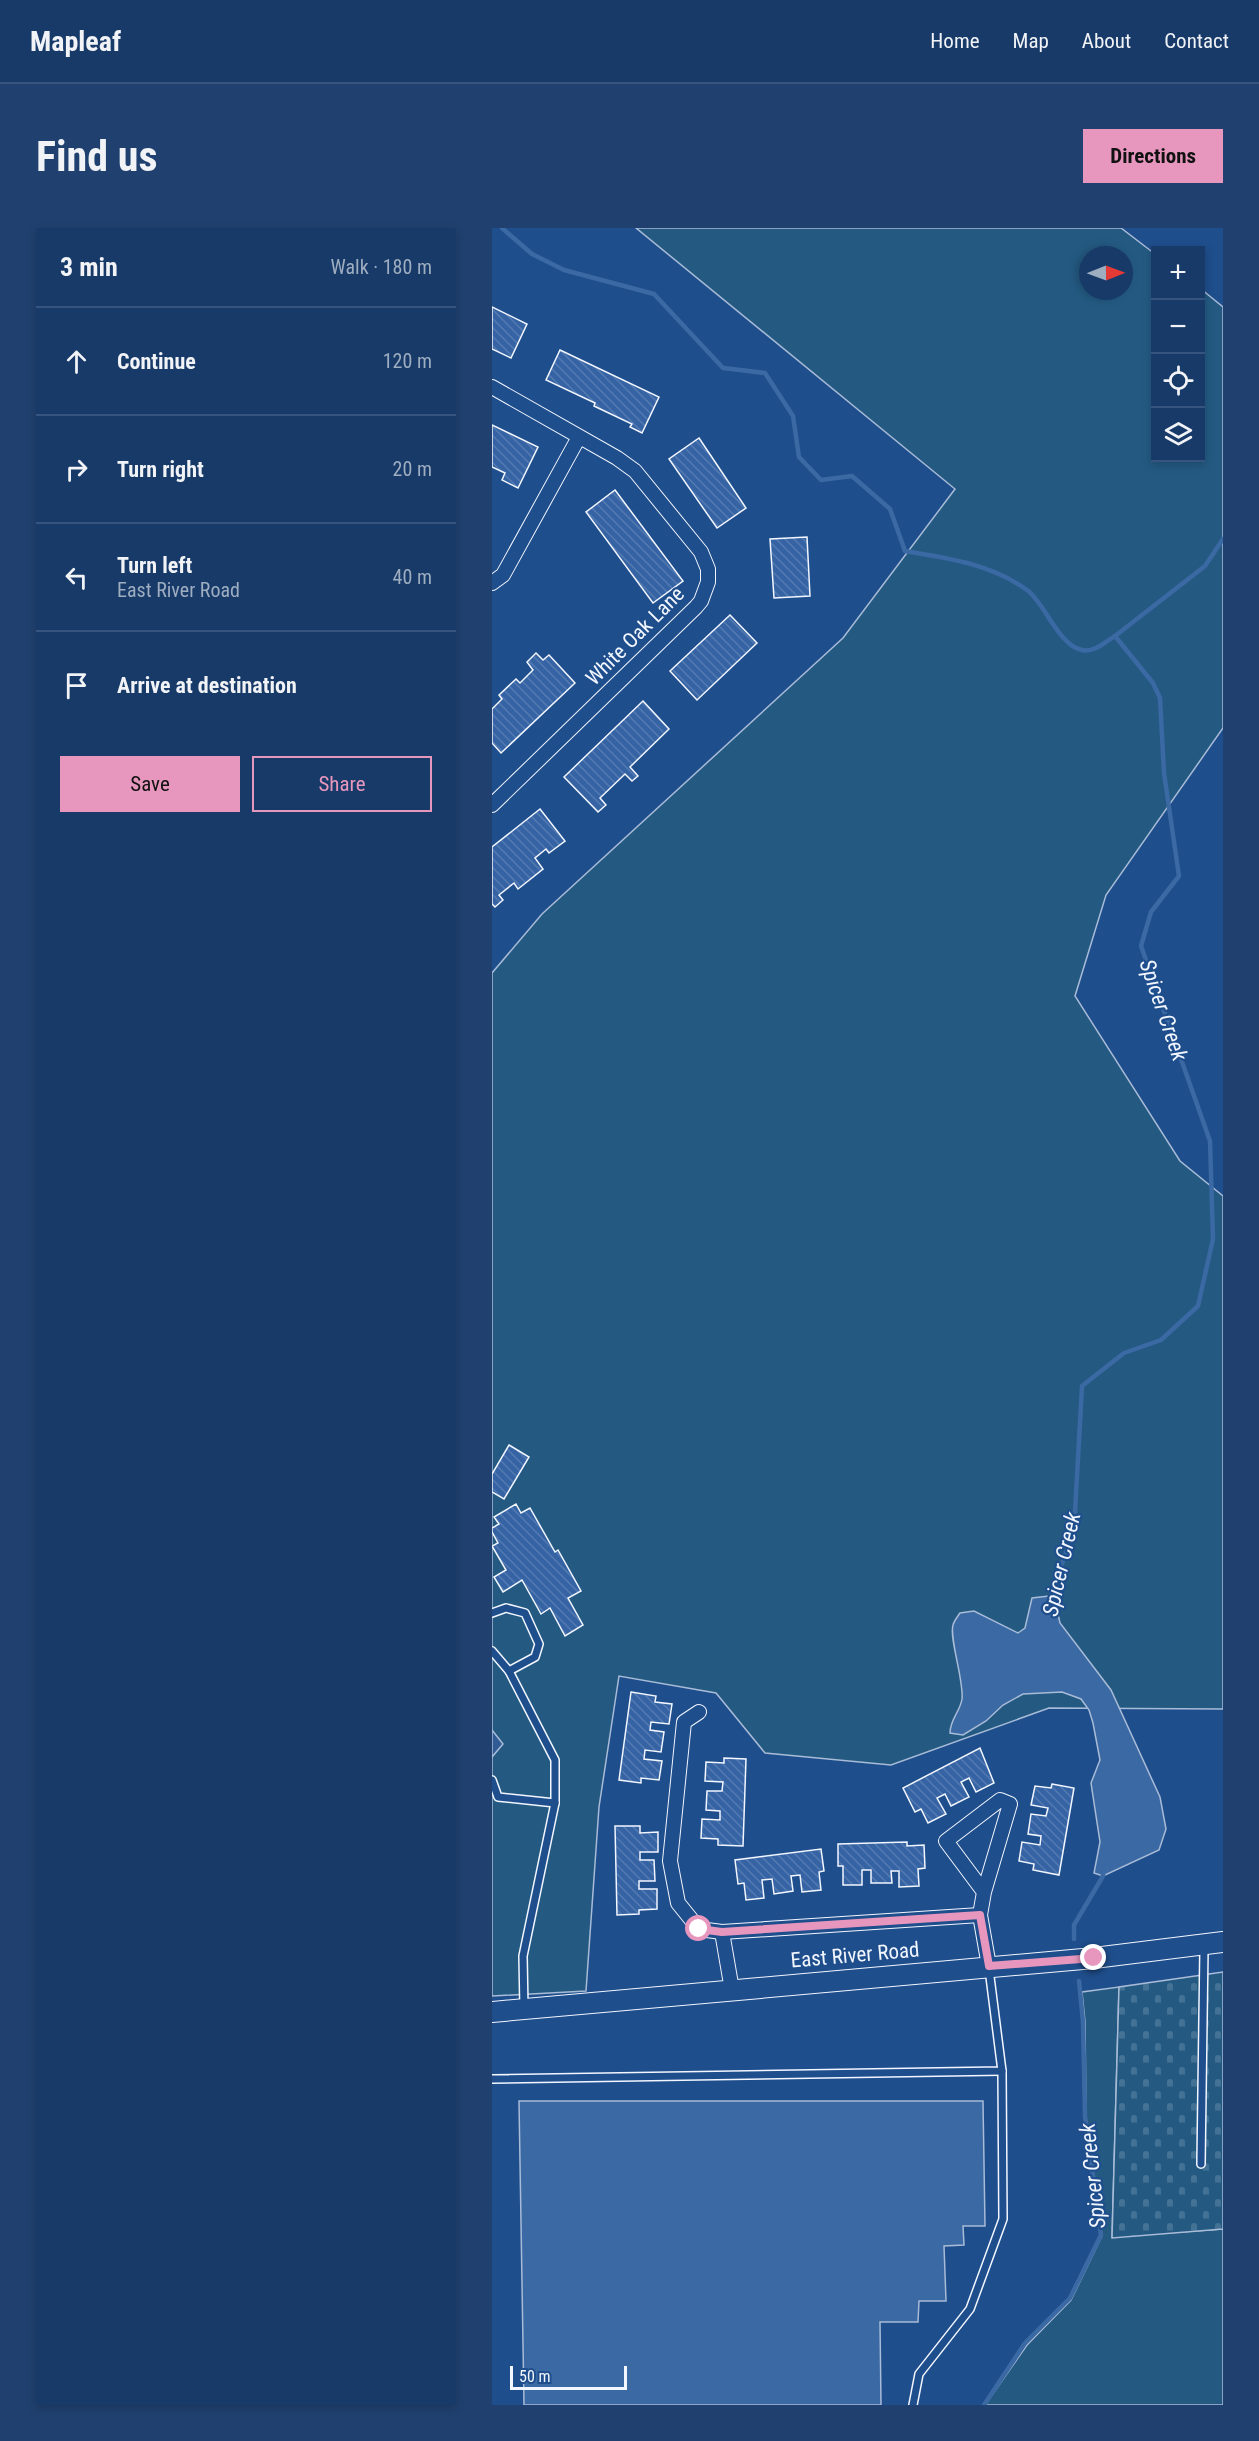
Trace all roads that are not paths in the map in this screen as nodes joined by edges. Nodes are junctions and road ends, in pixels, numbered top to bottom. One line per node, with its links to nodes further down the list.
1 (492, 387): 2 (street, White Oak Lane)
2 (579, 437): 3 (street); 4 (street, White Oak Lane)
3 (492, 583)
4 (492, 805)
5 (492, 1613): 7 (lane)
6 (492, 1651): 7 (lane)
7 (509, 1671): 10 (lane)
8 (699, 1712): 13 (street)
9 (492, 1780): 10 (lane)
10 (555, 1803): 17 (lane)
11 (984, 1892): 11 (street); 12 (street)
12 (980, 1915): 13 (street); 15 (street)
13 (722, 1932): 16 (street)
14 (1213, 1944): 15 (main road, East River Road); 21 (lane)
15 (989, 1966): 16 (main road, East River Road); 19 (lane)
16 (732, 1990): 17 (main road, East River Road)
17 (524, 2009): 18 (main road, East River Road)
18 (492, 2012)
19 (1002, 2071): 20 (lane); 22 (lane)
20 (492, 2079)
21 (1201, 2164)
22 (913, 2405)

